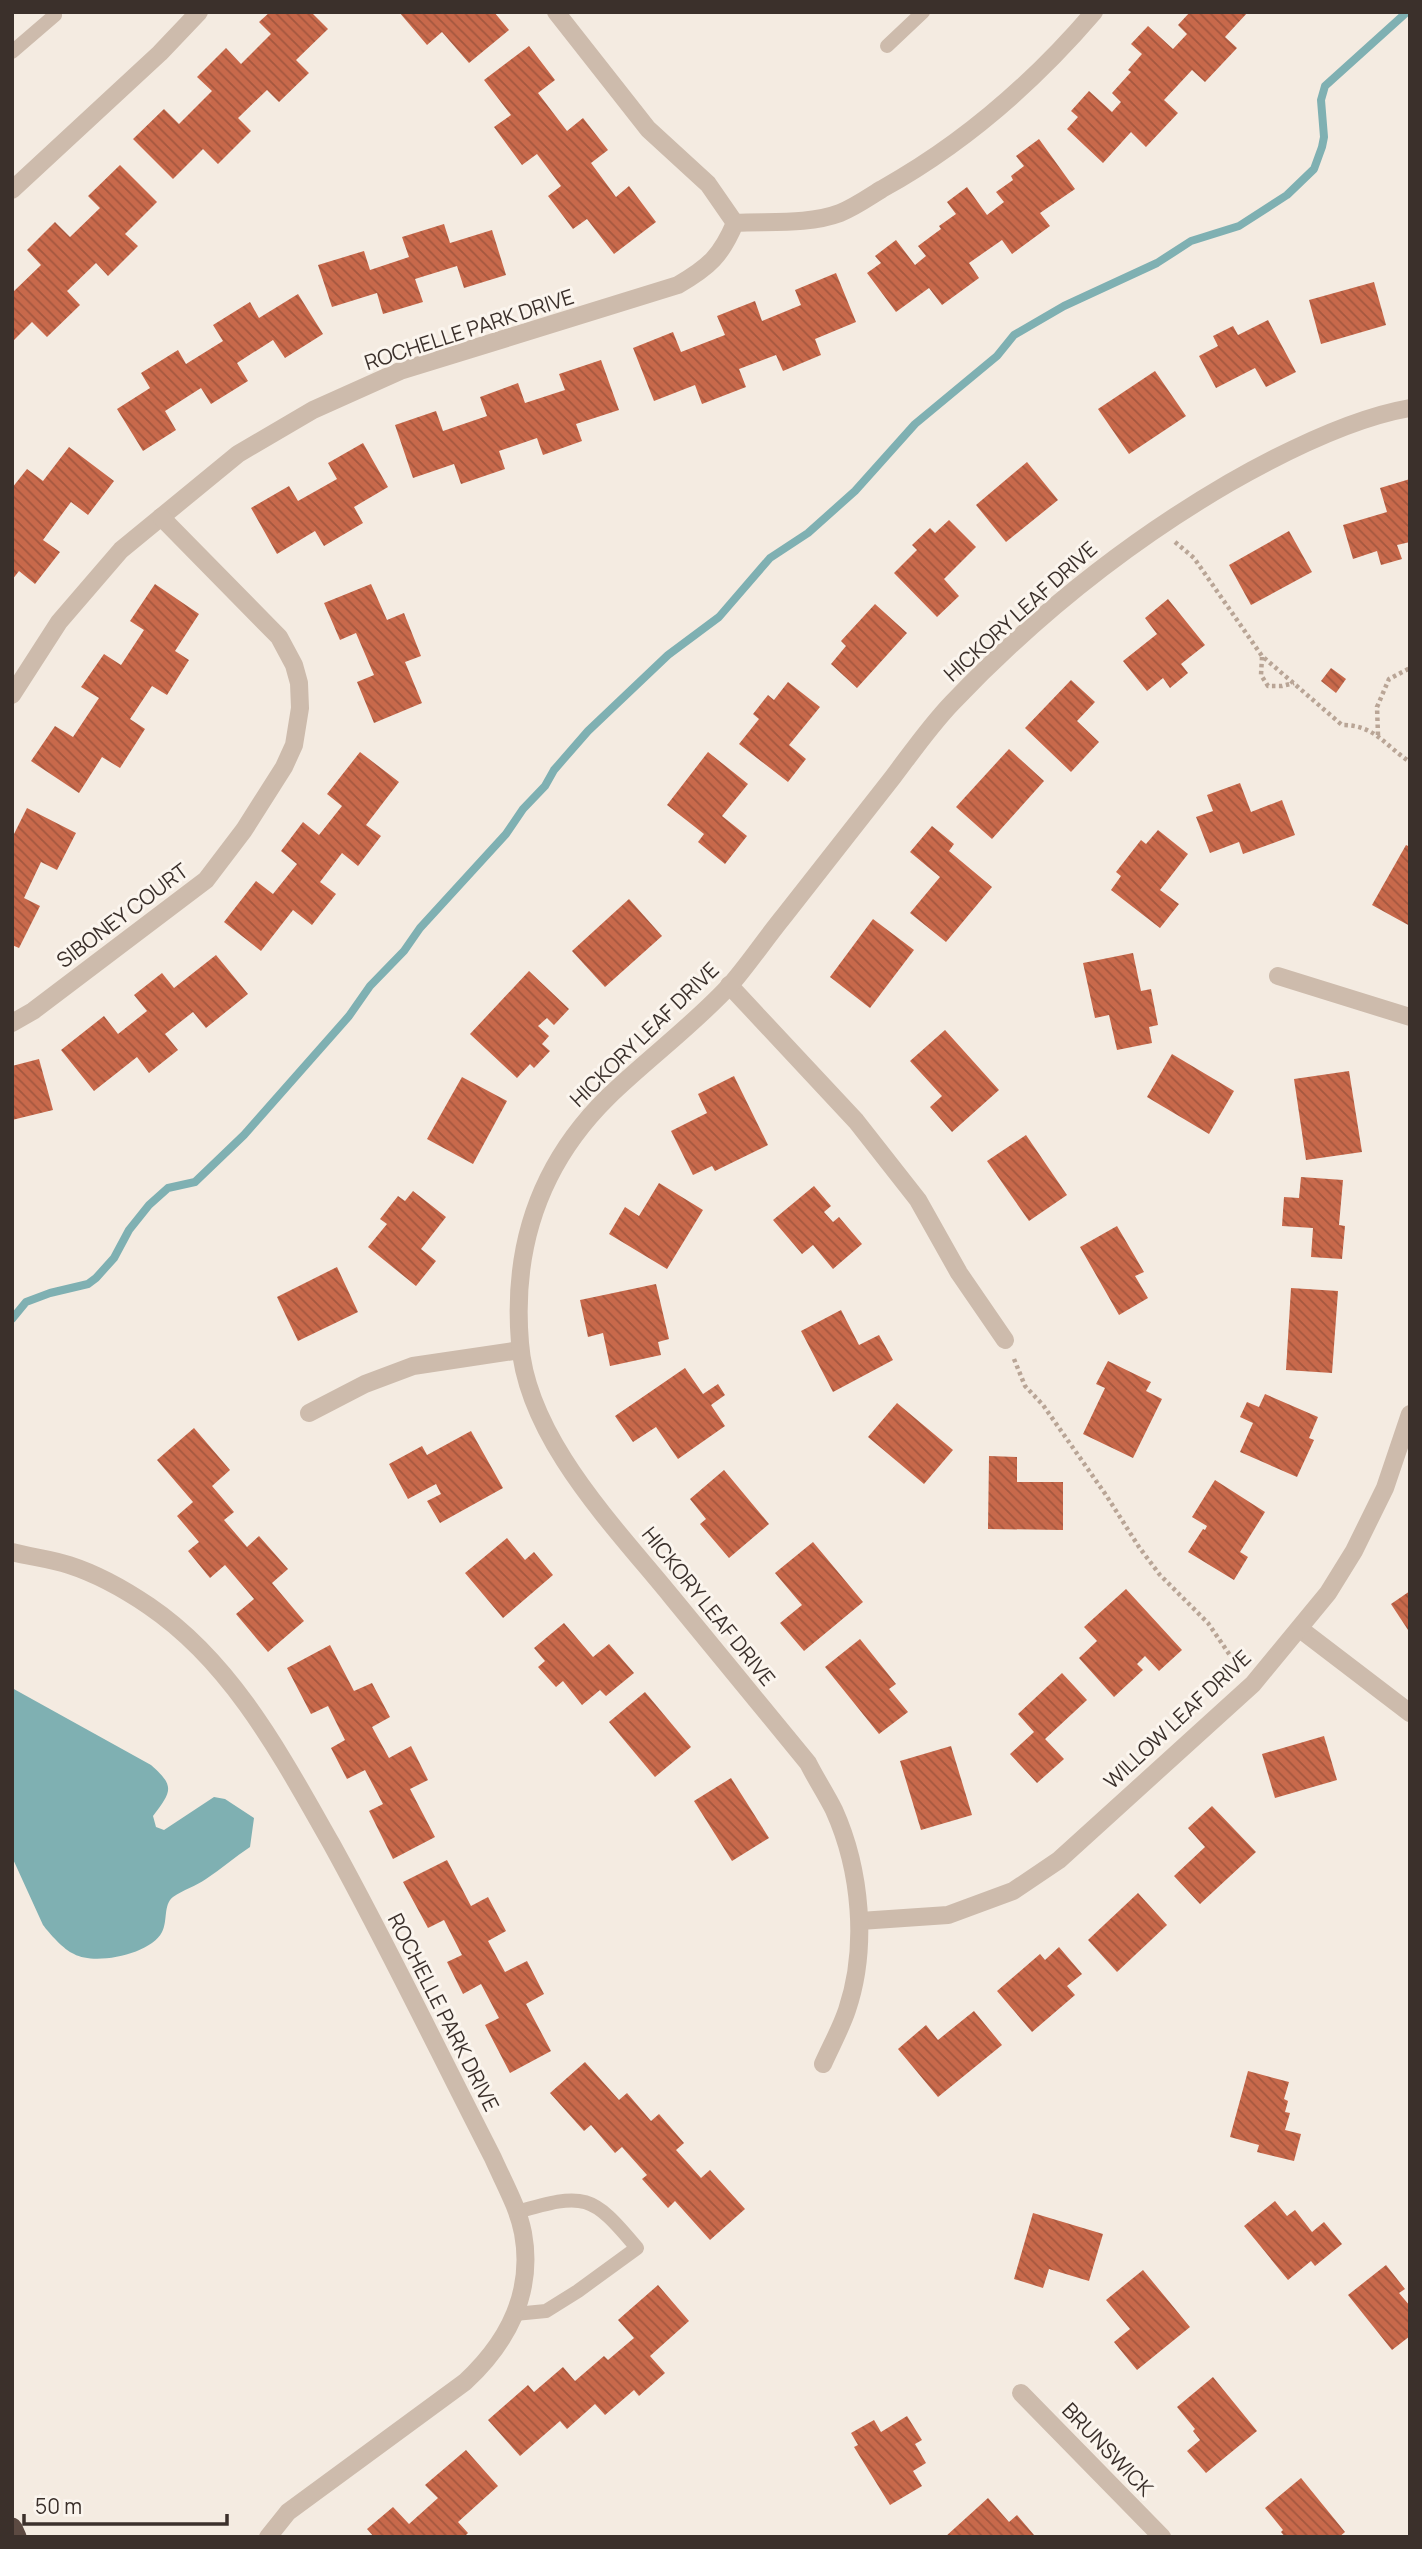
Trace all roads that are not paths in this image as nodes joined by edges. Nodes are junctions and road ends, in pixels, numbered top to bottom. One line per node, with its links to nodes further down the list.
1 (54, 12): 7 (lane)
2 (199, 12): 8 (street)
3 (556, 12): 9 (street)
4 (923, 12): 6 (lane)
5 (1094, 12): 9 (street)
6 (887, 46)
7 (12, 52)
8 (12, 190)
9 (735, 223): 11 (street, ROCHELLE PARK DRIVE)
10 (1410, 408): 14 (street, HICKORY LEAF DRIVE)
11 (161, 517): 12 (street, ROCHELLE PARK DRIVE); 16 (street, SIBONEY COURT)
12 (12, 695)
13 (1278, 976): 15 (street)
14 (729, 985): 17 (street); 18 (street, HICKORY LEAF DRIVE)
15 (1410, 1017)
16 (12, 1023)
17 (1005, 1340)
18 (520, 1350): 19 (street); 24 (street, HICKORY LEAF DRIVE)
19 (309, 1413)
20 (1410, 1414): 22 (street, WILLOW LEAF DRIVE)
21 (12, 1552): 26 (street, ROCHELLE PARK DRIVE)
22 (1300, 1629): 23 (street); 24 (street, WILLOW LEAF DRIVE)
23 (1410, 1713)
24 (860, 1921): 25 (street, HICKORY LEAF DRIVE)
25 (824, 2064)
26 (517, 2212): 27 (street, ROCHELLE PARK DRIVE); 27 (lane)
27 (515, 2314): 31 (street, ROCHELLE PARK DRIVE)
28 (1021, 2393): 32 (street, BRUNSWICK)
29 (12, 2528): 30 (highway)
30 (16, 2537)
31 (268, 2537)
32 (1161, 2537)

